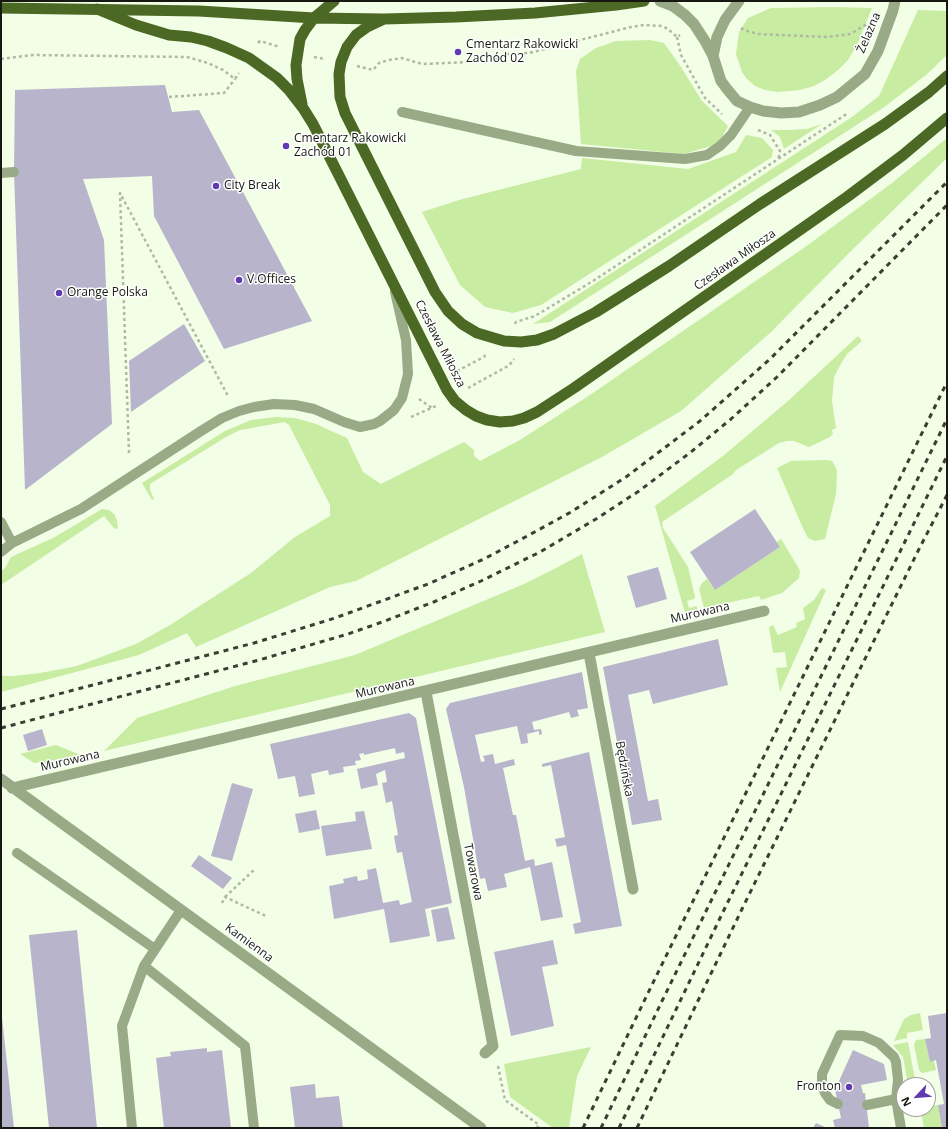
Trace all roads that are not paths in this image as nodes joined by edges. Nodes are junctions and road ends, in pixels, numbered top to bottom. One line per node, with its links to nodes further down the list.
1 (334, 1): 8 (main road)
2 (644, 1): 9 (main road)
3 (660, 1): 10 (street, Żelazna)
4 (739, 1): 10 (street)
5 (894, 5): 12 (street, Żelazna)
6 (1, 8): 7 (main road)
7 (97, 9): 8 (main road); 13 (main road, Czesława Miłosza)
8 (314, 18): 9 (main road); 13 (main road)
9 (384, 19): 11 (main road, Czesława Miłosza)
10 (713, 56): 12 (street, Żelazna)
11 (947, 76)
12 (750, 107): 14 (lane)
13 (303, 108): 18 (main road, Czesława Miłosza)
14 (402, 112)
15 (947, 118): 18 (main road, Czesława Miłosza)
16 (14, 172): 17 (lane)
17 (1, 173)
18 (393, 283): 20 (lane)
19 (1, 522): 20 (lane)
20 (12, 543): 21 (lane)
21 (1, 552)
22 (764, 611): 23 (street, Murowana)
23 (589, 653): 24 (street, Murowana); 28 (street, Będzińska)
24 (426, 692): 26 (street, Murowana); 32 (street, Towarowa)
25 (1, 779): 26 (street, Kamienna)
26 (12, 788): 29 (street, Kamienna)
27 (17, 853): 30 (lane)
28 (633, 889)
29 (181, 910): 30 (lane); 40 (street, Kamienna)
30 (155, 949): 31 (lane)
31 (144, 966): 38 (lane); 39 (lane)
32 (489, 1049)
33 (898, 1077): 35 (lane)
34 (896, 1099): 36 (lane)
35 (838, 1104)
36 (866, 1105)
37 (899, 1117): 41 (lane)
38 (132, 1128)
39 (254, 1128)
40 (481, 1128)
41 (901, 1128)

